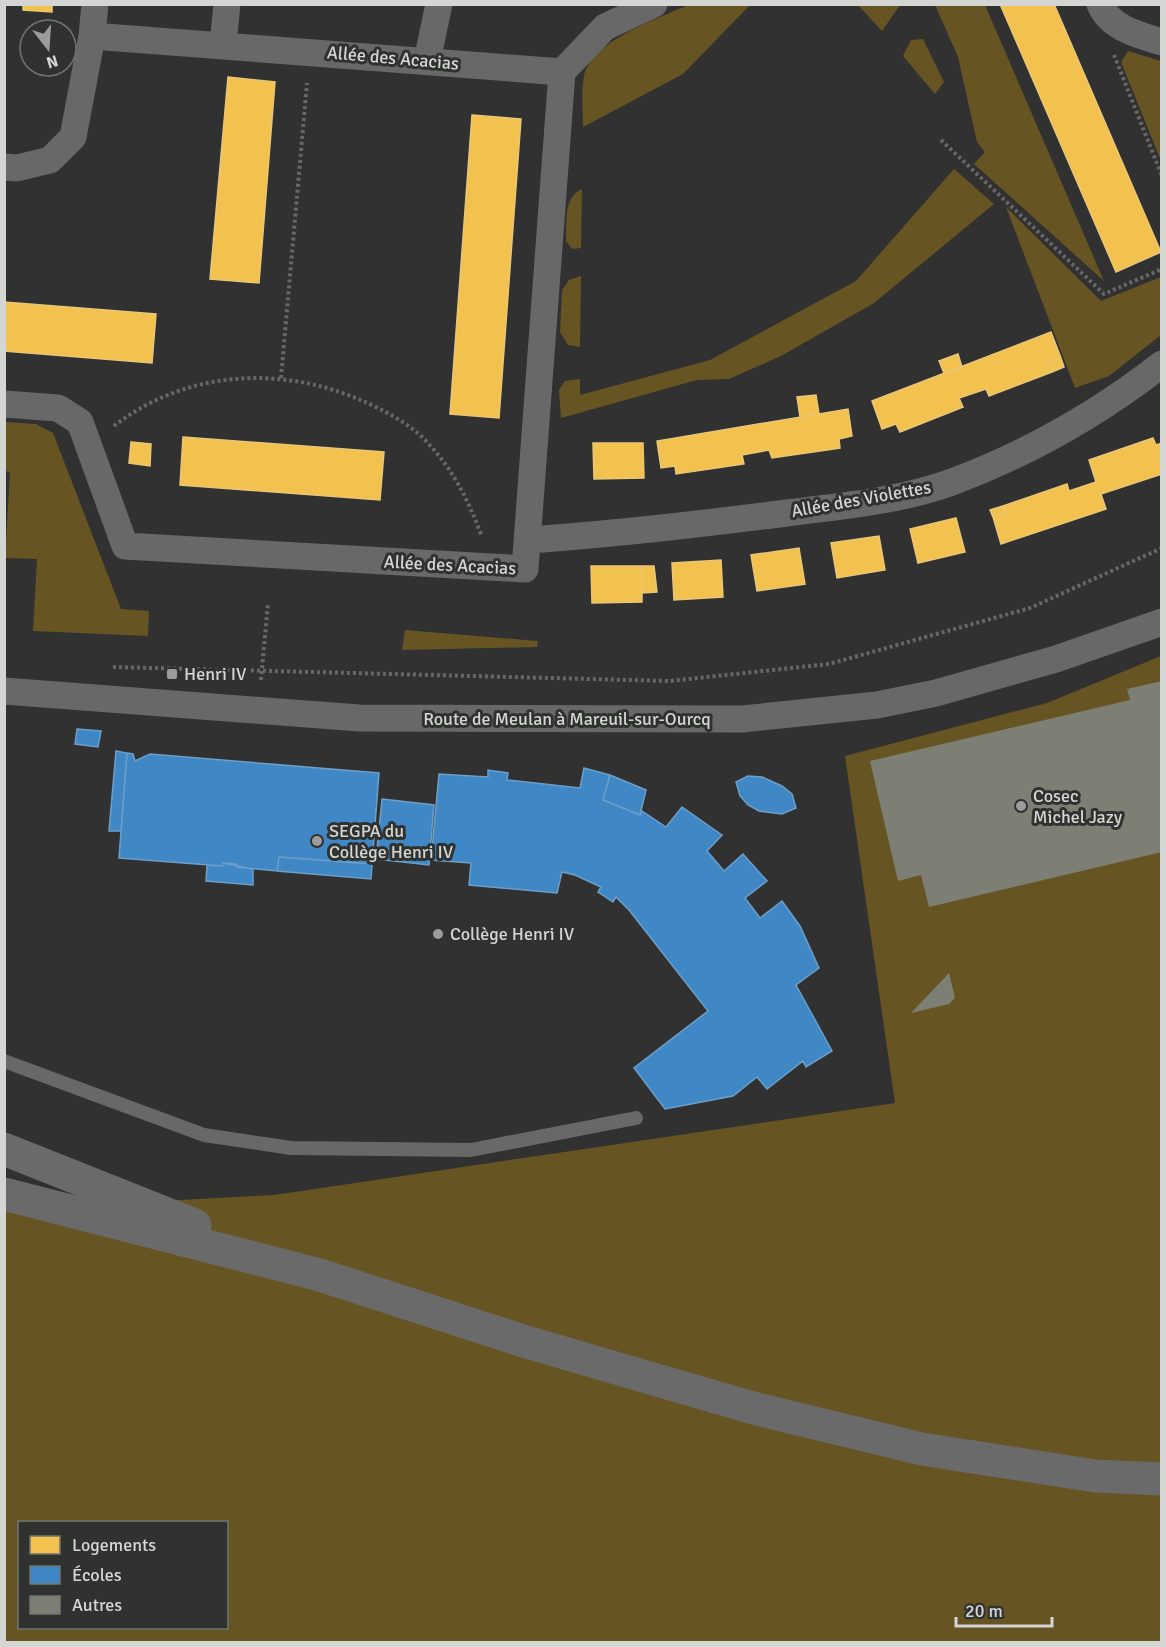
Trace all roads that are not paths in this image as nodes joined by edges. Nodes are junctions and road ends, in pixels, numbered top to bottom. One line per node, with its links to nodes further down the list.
1 (95, 4): 6 (street)
2 (227, 4): 8 (street)
3 (439, 4): 9 (street)
4 (654, 4): 10 (street)
5 (1100, 4): 7 (street)
6 (92, 36): 8 (street, Allée des Acacias); 11 (street)
7 (1161, 42)
8 (223, 44): 9 (street, Allée des Acacias)
9 (427, 61): 10 (street, Allée des Acacias)
10 (562, 72): 14 (street, Allée des Acacias)
11 (4, 167)
12 (1161, 364): 14 (street, Allée des Violettes)
13 (4, 404): 14 (street, Allée des Acacias)
14 (529, 540)
15 (1161, 610): 17 (street, Route de Meulan à Mareuil-sur-Ourcq)
16 (1161, 622): 17 (street, Route de Meulan à Mareuil-sur-Ourcq)
17 (1121, 636): 18 (street, Route de Meulan à Mareuil-sur-Ourcq)
18 (4, 691)
19 (4, 1061): 20 (lane)
20 (636, 1118)
21 (4, 1149): 23 (main road)
22 (4, 1194): 23 (main road)
23 (320, 1275): 24 (main road)
24 (1161, 1479)

